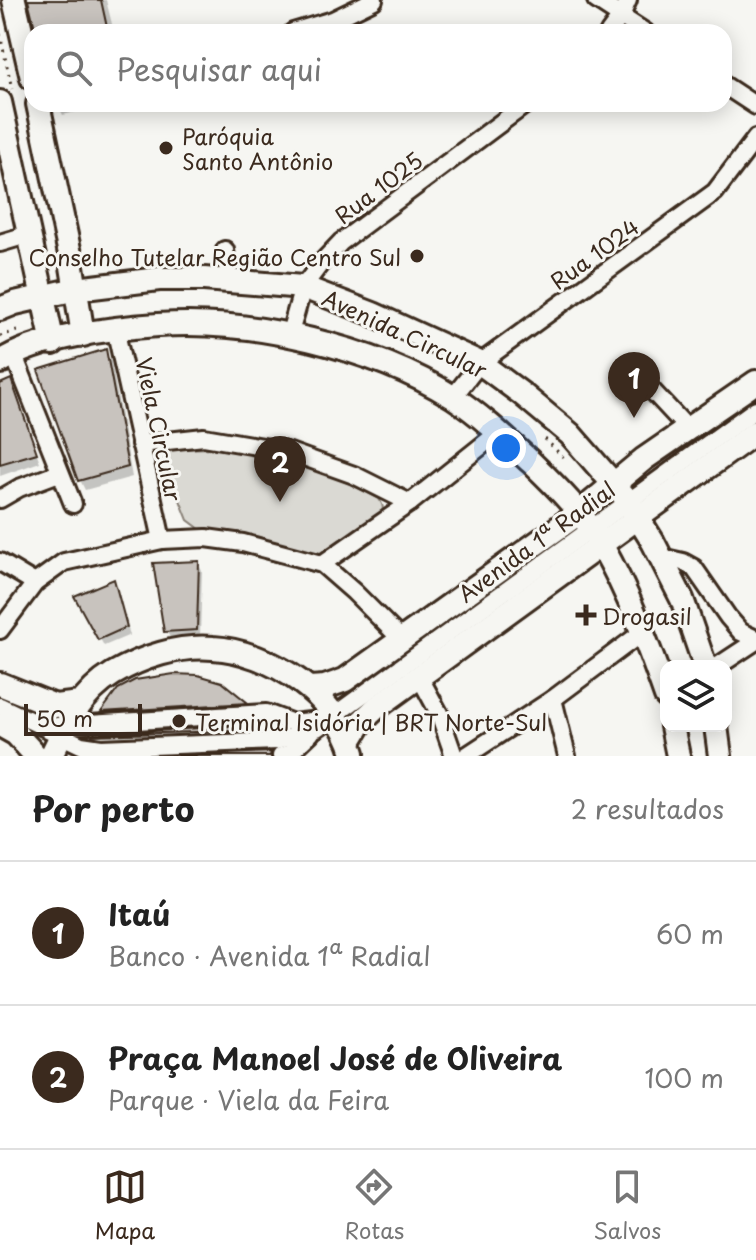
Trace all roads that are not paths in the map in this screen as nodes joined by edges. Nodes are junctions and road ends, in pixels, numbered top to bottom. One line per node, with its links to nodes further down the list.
1 (14, 0): 9 (main road)
2 (374, 0): 6 (street)
3 (596, 0): 5 (street)
4 (628, 0): 5 (street)
5 (621, 16): 7 (street); 8 (street)
6 (320, 24)
7 (615, 24)
8 (633, 24)
9 (24, 43)
10 (732, 90): 11 (street)
11 (756, 106)
12 (1, 109): 16 (main road)
13 (41, 112): 21 (main road)
14 (515, 112): 20 (street, Rua 1025)
15 (756, 138): 29 (street, Rua 1024)
16 (30, 234): 17 (street); 22 (main road)
17 (0, 243)
18 (225, 250): 19 (street)
19 (229, 281): 20 (main road, Avenida Circular); 21 (main road, Avenida Circular)
20 (303, 287): 25 (street, Rua 1025); 29 (main road, Avenida Circular)
21 (76, 289): 22 (main road, Avenida Circular); 27 (main road)
22 (44, 297): 23 (main road, Avenida Circular); 26 (main road)
23 (0, 309)
24 (115, 328): 25 (main road, Avenida Circular); 27 (main road, Avenida Circular); 37 (street, Viela Circular)
25 (290, 333): 32 (main road, Avenida Circular)
26 (51, 334): 27 (main road, Avenida Circular); 28 (main road, Avenida Circular)
27 (83, 335)
28 (4, 350): 38 (street)
29 (480, 363): 32 (street, Rua 1024); 39 (main road, Avenida Circular)
30 (756, 382): 34 (main road, Avenida 1ª Radial)
31 (645, 383): 34 (street)
32 (453, 397): 35 (main road, Avenida Circular)
33 (756, 409): 43 (street)
34 (688, 429): 39 (main road, Avenida 1ª Radial)
35 (499, 432): 41 (street); 44 (main road, Avenida Circular)
36 (756, 432): 43 (main road, Avenida 1ª Radial)
37 (140, 444): 41 (street); 45 (street, Viela Circular)
38 (59, 473): 40 (street); 42 (street)
39 (615, 484): 43 (main road, Avenida Circular); 44 (main road, Avenida 1ª Radial)
40 (0, 499)
41 (410, 503): 48 (street)
42 (73, 504)
43 (634, 510): 44 (main road, Avenida 1ª Radial); 46 (main road, Avenida Circular)
44 (590, 529): 51 (main road, Avenida Circular); 52 (main road, Avenida 1ª Radial); 56 (main road, Avenida 1ª Radial); 64 (street)
45 (162, 540): 48 (street); 49 (street)
46 (661, 557): 53 (street); 54 (main road, Avenida Circular)
47 (0, 562): 49 (street)
48 (322, 564): 52 (street)
49 (35, 583): 50 (street)
50 (0, 630)
51 (644, 631): 57 (main road, Avenida Circular); 60 (street)
52 (401, 639): 59 (main road, Avenida 1ª Radial)
53 (756, 640): 55 (street)
54 (703, 660)
55 (727, 660)
56 (419, 676): 70 (main road, Avenida 1ª Radial); 72 (street)
57 (660, 678)
58 (0, 684): 61 (main road)
59 (310, 688): 61 (main road); 64 (main road)
60 (553, 699): 73 (street); 74 (street)
61 (80, 703): 69 (main road)
62 (0, 706): 65 (street)
63 (266, 713): 64 (street); 69 (street); 71 (street)
64 (325, 721): 70 (main road); 71 (street)
65 (31, 723): 69 (street); 69 (street)
66 (0, 725): 69 (main road)
67 (673, 732): 75 (main road)
68 (717, 732): 76 (main road)
69 (54, 747): 71 (street)
70 (352, 749)
71 (290, 751)
72 (454, 756)
73 (466, 756)
74 (567, 756)
75 (678, 756)
76 (720, 756)

